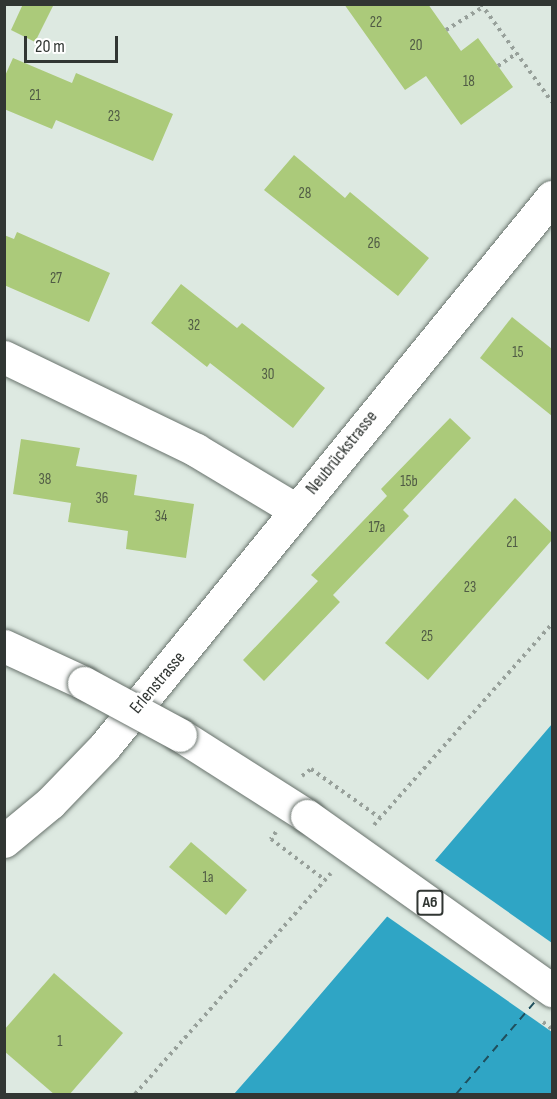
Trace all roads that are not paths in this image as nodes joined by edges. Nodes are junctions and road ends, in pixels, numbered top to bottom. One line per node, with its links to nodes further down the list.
1 (552, 197): 3 (main road, Neubrückstrasse)
2 (4, 357): 3 (main road, Neubrückstrasse)
3 (296, 510): 5 (main road, Erlenstrasse)
4 (4, 646): 6 (main road, A6, bridge)
5 (4, 841)
6 (552, 990)

